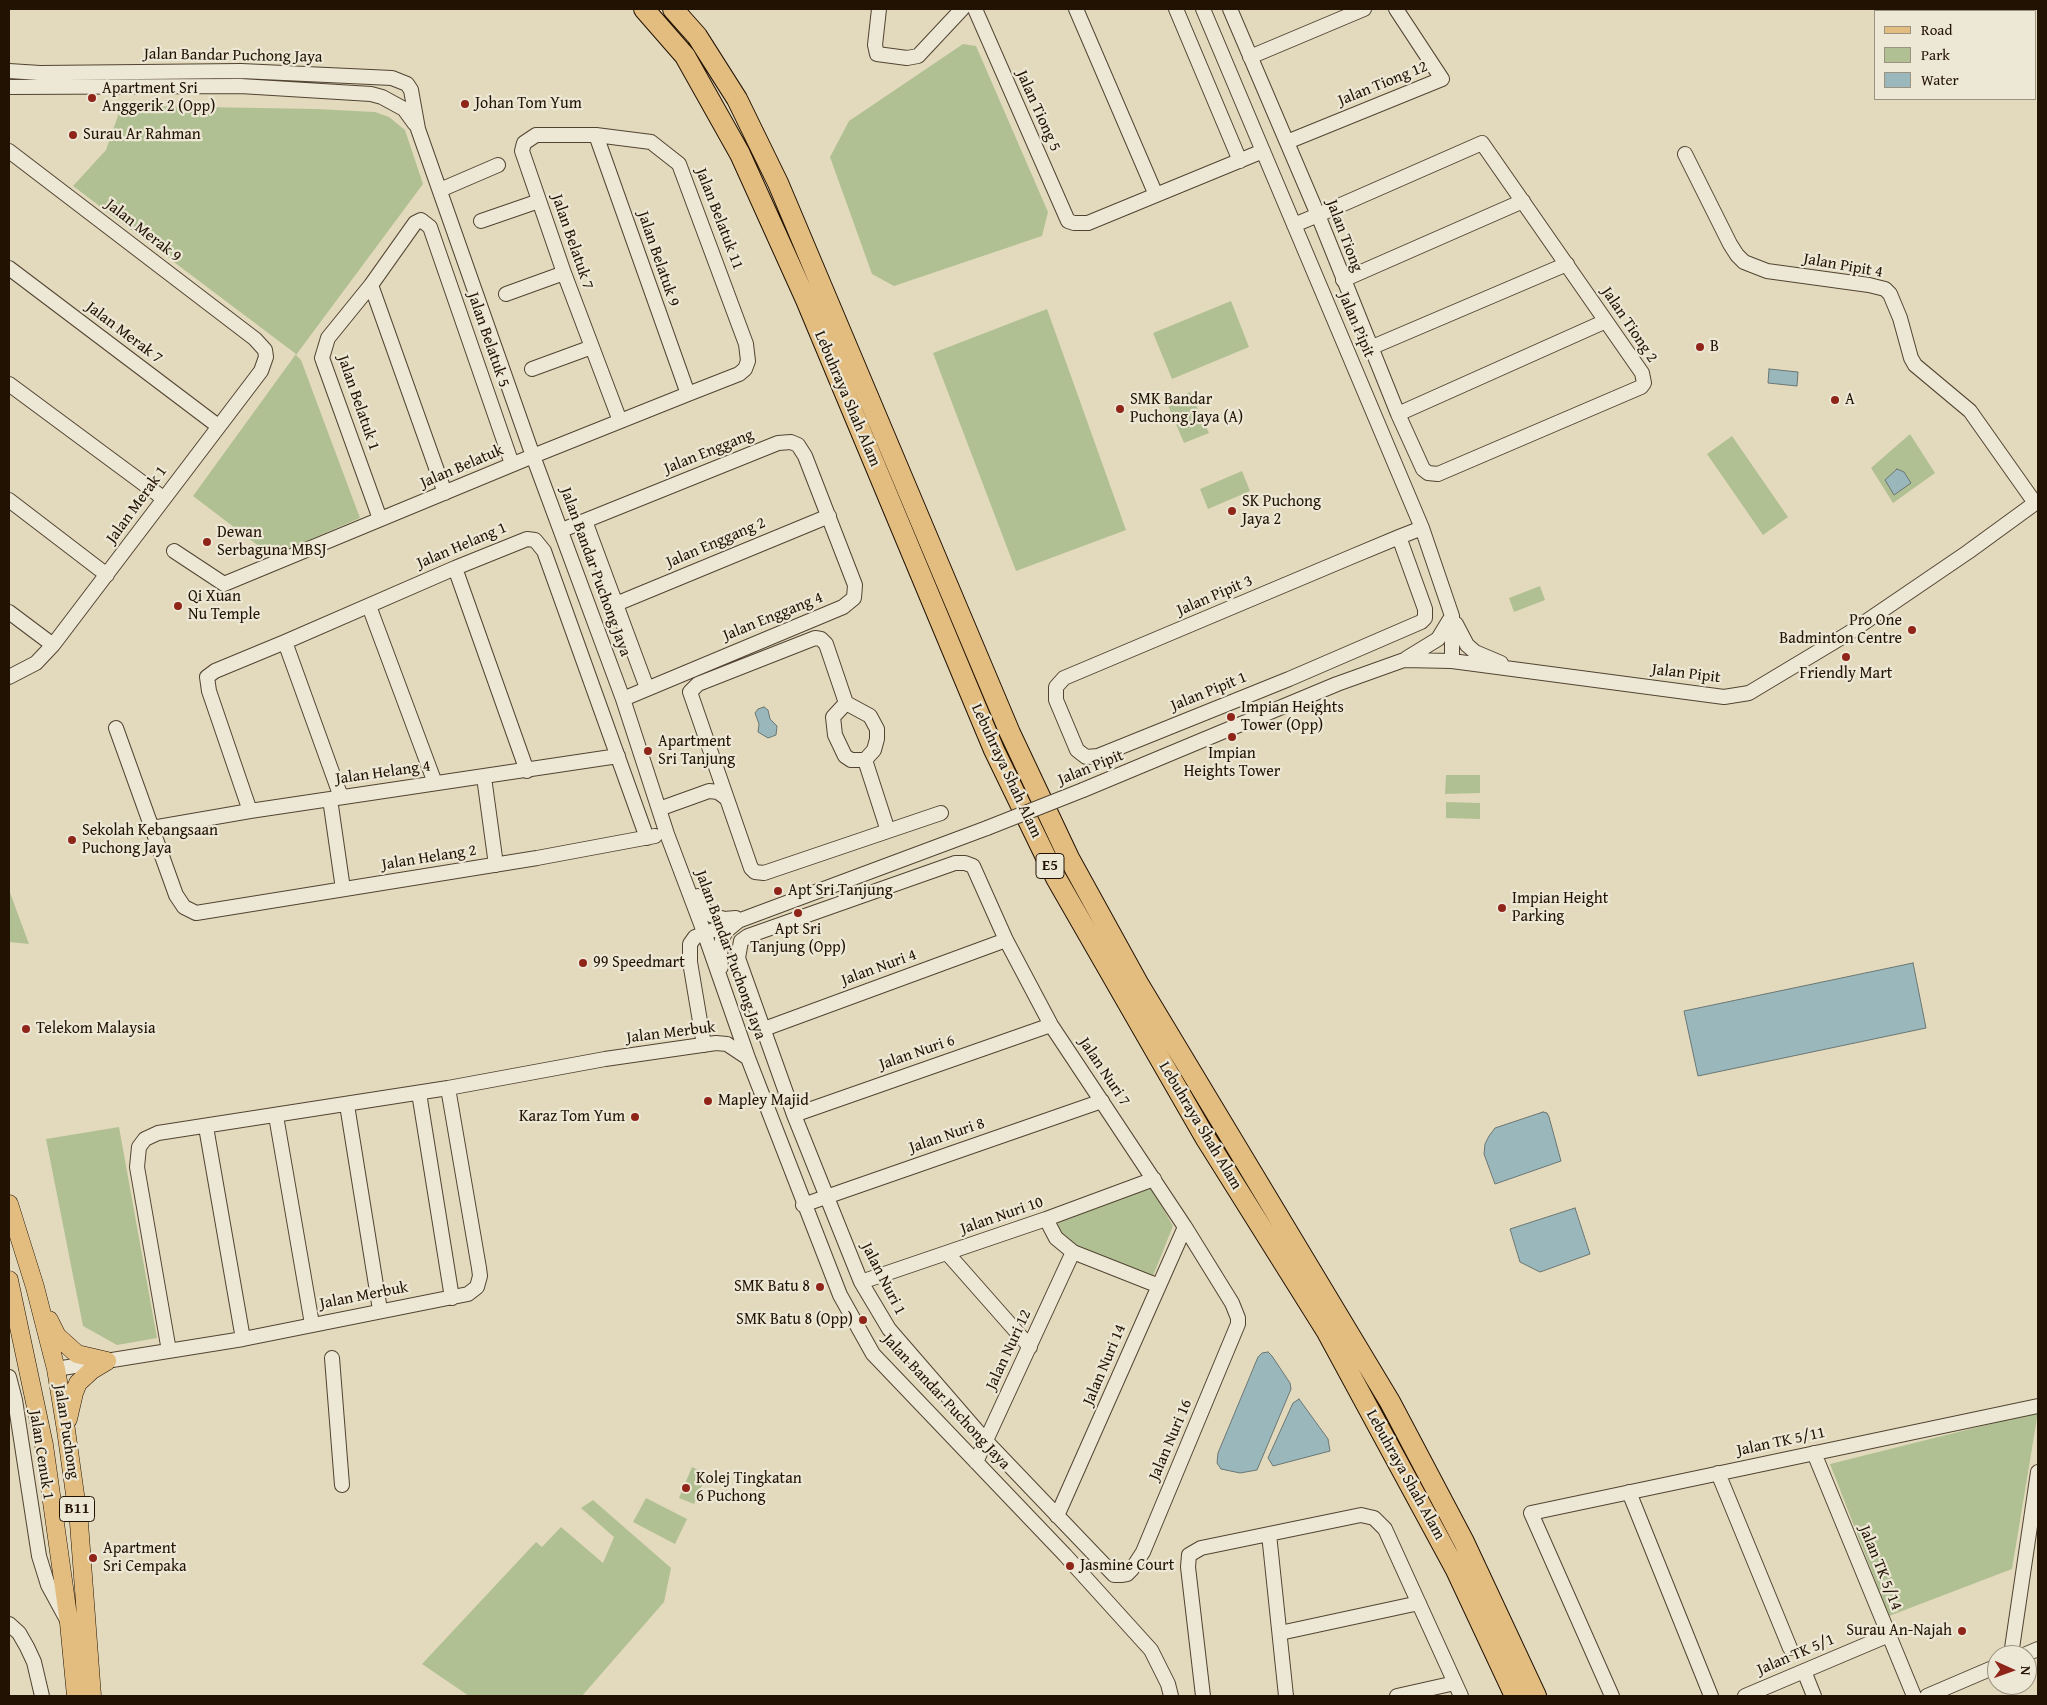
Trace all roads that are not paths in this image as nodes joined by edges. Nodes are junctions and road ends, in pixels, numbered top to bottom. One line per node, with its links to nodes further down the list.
1 (644, 9): 169 (highway, Lebuhraya Shah Alam / E5)
2 (673, 9): 170 (highway, Lebuhraya Shah Alam / E5)
3 (879, 9): 4 (street)
4 (962, 9)
5 (975, 9): 24 (street, Jalan Tiong 5)
6 (1076, 9): 24 (street)
7 (1176, 9): 21 (street)
8 (1203, 9): 19 (street, Jalan Pipit)
9 (1230, 9): 12 (street, Jalan Tiong)
10 (1364, 9): 12 (street)
11 (1396, 9): 17 (street, Jalan Tiong 12)
12 (1250, 57): 17 (street, Jalan Tiong)
13 (9, 71): 15 (street, Jalan Bandar Puchong Jaya)
14 (9, 86): 15 (street, Jalan Bandar Puchong Jaya)
15 (418, 129): 23 (street, Jalan Bandar Puchong Jaya)
16 (596, 135): 25 (street, Jalan Belatuk 7); 39 (street, Jalan Belatuk 11); 44 (street, Jalan Belatuk 9)
17 (1287, 142): 27 (street, Jalan Tiong)
18 (9, 151): 38 (street, Jalan Merak 9)
19 (1263, 151): 21 (street); 29 (street, Jalan Pipit)
20 (1685, 154): 55 (street, Jalan Pipit 4)
21 (1240, 161): 24 (street)
22 (498, 165): 23 (street)
23 (440, 190): 48 (street, Jalan Bandar Puchong Jaya)
24 (1156, 195)
25 (539, 201): 28 (street); 33 (street, Jalan Belatuk 7)
26 (1523, 201): 27 (street, Jalan Tiong 2); 31 (street, Jalan Tiong 2); 34 (street)
27 (1318, 215): 29 (street); 34 (street, Jalan Tiong)
28 (481, 221)
29 (1294, 225): 51 (street, Jalan Pipit)
30 (430, 227): 35 (street, Jalan Belatuk 1); 49 (street, Jalan Belatuk 5)
31 (1567, 264): 37 (street, Jalan Tiong 2); 41 (street)
32 (9, 268): 47 (street, Jalan Merak 7)
33 (564, 273): 36 (street); 40 (street, Jalan Belatuk 7)
34 (1343, 280): 41 (street, Jalan Tiong)
35 (371, 285): 52 (street); 57 (street, Jalan Belatuk 1)
36 (506, 294)
37 (1606, 322): 45 (street); 50 (street, Jalan Tiong 2)
38 (255, 339): 47 (street, Jalan Merak 1)
39 (746, 344): 44 (street, Jalan Belatuk)
40 (592, 347): 42 (street); 46 (street, Jalan Belatuk 7)
41 (1370, 348): 45 (street, Jalan Tiong)
42 (532, 369)
43 (9, 384): 53 (street)
44 (688, 394): 46 (street, Jalan Belatuk)
45 (1398, 414): 50 (street, Jalan Tiong)
46 (620, 421): 48 (street, Jalan Belatuk)
47 (218, 426): 53 (street, Jalan Merak 1)
48 (533, 456): 49 (street, Jalan Belatuk); 60 (street, Jalan Bandar Puchong Jaya)
49 (512, 464): 52 (street, Jalan Belatuk)
50 (1425, 471): 51 (street)
51 (1406, 488): 59 (street, Jalan Pipit)
52 (445, 493): 57 (street, Jalan Belatuk)
53 (163, 498): 64 (street, Jalan Merak 1)
54 (9, 500): 64 (street)
55 (2037, 502): 73 (street, Jalan Pipit)
56 (829, 516): 58 (street, Jalan Enggang); 65 (street, Jalan Enggang 2); 75 (street, Jalan Enggang 4)
57 (380, 519): 62 (street, Jalan Belatuk)
58 (585, 521): 60 (street, Jalan Enggang); 65 (street)
59 (1422, 528): 61 (street, Jalan Pipit 3); 68 (street, Jalan Pipit)
60 (562, 530): 76 (street, Jalan Bandar Puchong Jaya)
61 (1398, 537): 78 (street, Jalan Pipit 3); 78 (street, Jalan Pipit 1)
62 (174, 551)
63 (455, 568): 66 (street, Jalan Helang 1); 80 (street, Jalan Helang 1); 82 (street)
64 (107, 575): 70 (street, Jalan Merak 1)
65 (616, 604): 75 (street)
66 (368, 606): 69 (street, Jalan Helang 1); 85 (street)
67 (9, 612): 70 (street)
68 (1452, 616): 71 (street); 72 (street, Jalan Pipit); 73 (street)
69 (285, 642): 87 (street); 90 (street, Jalan Helang 1)
70 (53, 645): 74 (street, Jalan Merak 1)
71 (1404, 660): 72 (street, Jalan Pipit); 98 (street, Jalan Pipit, bridge)
72 (1452, 661): 73 (street, Jalan Pipit)
73 (1518, 670)
74 (9, 677)
75 (648, 688): 76 (street, Jalan Enggang 4)
76 (623, 698): 89 (street, Jalan Bandar Puchong Jaya)
77 (846, 704): 81 (street); 81 (street); 83 (street)
78 (1064, 720)
79 (116, 728): 92 (street)
80 (618, 756): 82 (street, Jalan Helang 4); 94 (street, Jalan Helang 1)
81 (865, 760): 93 (street)
82 (527, 771): 84 (street, Jalan Helang 4)
83 (716, 772): 86 (street); 88 (street)
84 (484, 777): 85 (street, Jalan Helang 4); 96 (street)
85 (436, 784): 87 (street, Jalan Helang 4)
86 (709, 791): 88 (street); 89 (street)
87 (335, 798): 90 (street, Jalan Helang 4); 97 (street)
88 (726, 798): 93 (street)
89 (659, 809): 95 (street, Jalan Bandar Puchong Jaya)
90 (250, 811): 92 (street, Jalan Helang 4)
91 (941, 813): 93 (street)
92 (152, 828): 97 (street, Jalan Helang 2)
93 (888, 831)
94 (647, 838): 95 (street, Jalan Helang 2); 96 (street, Jalan Helang 2)
95 (670, 840): 98 (street, Jalan Pipit); 99 (street, Jalan Bandar Puchong Jaya)
96 (496, 865): 97 (street, Jalan Helang 2)
97 (343, 889)
98 (742, 918): 99 (street, Jalan Pipit); 102 (street)
99 (704, 932): 102 (street, Jalan Bandar Puchong Jaya); 105 (street)
100 (748, 936): 101 (street, Jalan Nuri 7); 104 (street, Jalan Nuri 1)
101 (1006, 940): 103 (street, Jalan Nuri 7); 104 (street, Jalan Nuri 4)
102 (724, 988): 106 (street, Jalan Bandar Puchong Jaya)
103 (1051, 1025): 109 (street, Jalan Nuri 7); 111 (street, Jalan Nuri 6)
104 (764, 1029): 111 (street, Jalan Nuri 1)
105 (704, 1045): 106 (street, Jalan Merbuk); 107 (street, Jalan Merbuk)
106 (748, 1058): 117 (street, Jalan Bandar Puchong Jaya)
107 (448, 1088): 108 (street, Jalan Merbuk); 126 (street, Jalan Merbuk)
108 (419, 1094): 110 (street, Jalan Merbuk); 126 (street)
109 (1102, 1101): 114 (street, Jalan Nuri 7); 115 (street, Jalan Nuri 8)
110 (347, 1105): 112 (street, Jalan Merbuk); 128 (street)
111 (794, 1115): 115 (street, Jalan Nuri 1)
112 (276, 1116): 113 (street, Jalan Merbuk); 129 (street)
113 (206, 1127): 130 (street); 132 (street, Jalan Merbuk)
114 (1154, 1178): 118 (street, Jalan Nuri 10); 119 (street, Jalan Nuri 7)
115 (827, 1196): 117 (street, Jalan Nuri 8); 122 (street, Jalan Nuri 1)
116 (9, 1204): 124 (main road, Jalan Puchong / B11)
117 (803, 1205): 142 (street, Jalan Bandar Puchong Jaya)
118 (1046, 1219): 120 (street); 121 (street, Jalan Nuri 10)
119 (1185, 1227): 123 (street, Jalan Nuri 14); 127 (street, Jalan Nuri 7)
120 (1073, 1252): 123 (street); 131 (street, Jalan Nuri 12)
121 (948, 1254): 122 (street, Jalan Nuri 10); 131 (street)
122 (861, 1282): 139 (street, Jalan Nuri 1)
123 (1159, 1286): 147 (street, Jalan Nuri 14)
124 (35, 1287): 134 (main road); 135 (main road, Jalan Puchong / B11)
125 (11, 1288): 135 (main road); 140 (main road, Jalan Puchong / B11)
126 (452, 1298): 128 (street, Jalan Merbuk)
127 (1232, 1303): 150 (street, Jalan Nuri 16)
128 (380, 1310): 129 (street, Jalan Merbuk)
129 (312, 1324): 130 (street, Jalan Merbuk)
130 (243, 1339): 132 (street, Jalan Merbuk)
131 (1030, 1346): 139 (street, Jalan Nuri 12)
132 (169, 1351): 134 (street, Jalan Merbuk)
133 (332, 1358): 145 (street)
134 (107, 1361): 135 (street, Jalan Merbuk); 138 (main road)
135 (56, 1369): 138 (main road, Jalan Puchong / B11); 140 (main road)
136 (9, 1376): 152 (street, Jalan Cenuk 1)
137 (2038, 1406): 141 (street, Jalan TK 5/11)
138 (66, 1430): 163 (main road, Jalan Puchong / B11)
139 (986, 1441): 142 (street, Jalan Nuri 12); 147 (street, Jalan Nuri 1)
140 (44, 1444): 152 (main road, Jalan Puchong / B11)
141 (1814, 1453): 144 (street, Jalan TK 5/11); 155 (street, Jalan TK 5/14)
142 (976, 1462): 164 (street, Jalan Bandar Puchong Jaya)
143 (2038, 1472): 149 (street)
144 (1718, 1473): 146 (street, Jalan TK 5/11); 157 (street)
145 (342, 1485)
146 (1629, 1492): 171 (street, Jalan TK 5/11); 172 (street)
147 (1057, 1516): 150 (street, Jalan Nuri 1)
148 (1269, 1534): 151 (street); 154 (street); 165 (street)
149 (2032, 1555): 156 (street)
150 (1114, 1575)
151 (1419, 1603): 154 (street); 160 (street)
152 (69, 1623): 162 (main road, Jalan Puchong / B11)
153 (9, 1624): 161 (street)
154 (1280, 1633): 166 (street)
155 (1889, 1635): 159 (street, Jalan TK 5/1); 175 (street, Jalan TK 5/14)
156 (2013, 1645)
157 (1790, 1648)
158 (1987, 1670): 176 (street)
159 (1804, 1671): 173 (street, Jalan TK 5/1); 174 (street)
160 (1455, 1683): 167 (street); 168 (street)
161 (42, 1696)
162 (76, 1696)
163 (92, 1696)
164 (1171, 1696)
165 (1203, 1696)
166 (1286, 1696)
167 (1397, 1696)
168 (1461, 1696)
169 (1515, 1696)
170 (1536, 1696)
171 (1612, 1696)
172 (1711, 1696)
173 (1745, 1696)
174 (1814, 1696)
175 (1914, 1696)
176 (1927, 1696)

